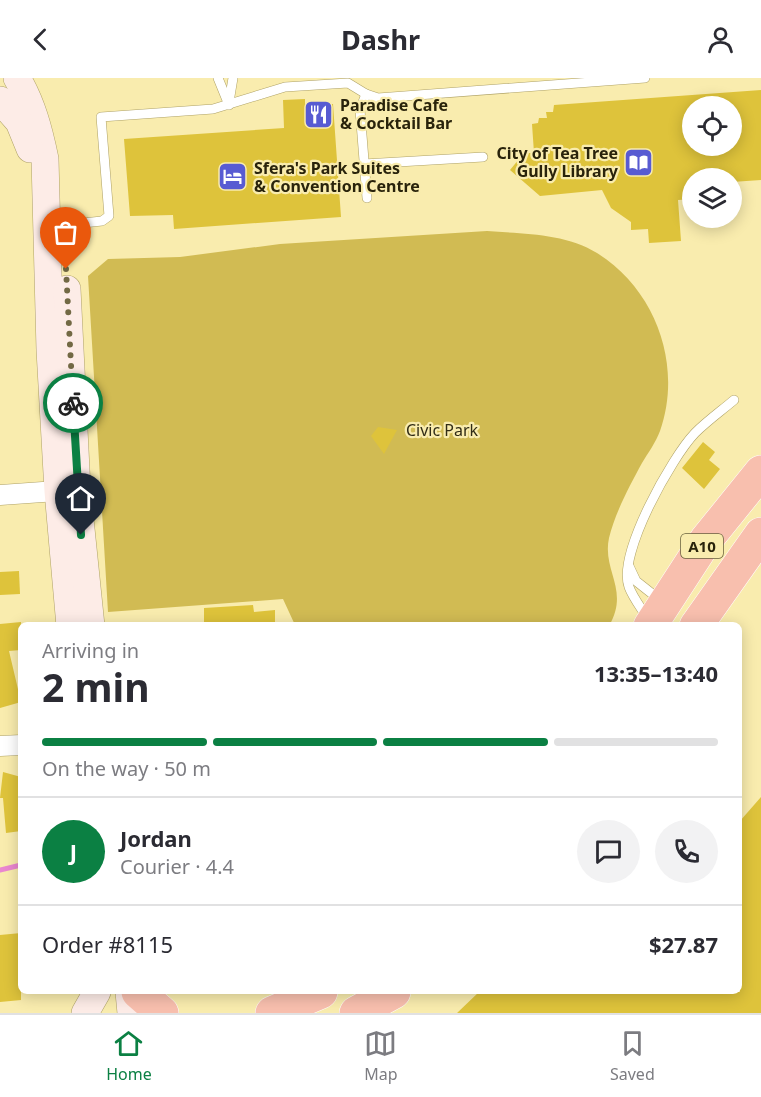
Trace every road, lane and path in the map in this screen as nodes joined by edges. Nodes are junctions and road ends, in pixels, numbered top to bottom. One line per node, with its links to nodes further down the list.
1 (17, 78): 14 (main road)
2 (37, 78): 13 (main road)
3 (218, 78): 9 (lane)
4 (233, 78): 9 (lane)
5 (645, 78): 6 (lane)
6 (535, 82): 7 (lane)
7 (366, 94): 9 (lane); 11 (lane)
8 (0, 100): 14 (main road)
9 (229, 105): 13 (lane)
10 (483, 157): 11 (lane)
11 (364, 164): 12 (lane)
12 (367, 198)
13 (64, 225): 17 (main road)
14 (50, 283): 17 (main road)
15 (734, 400): 20 (lane)
16 (761, 472): 21 (highway, A10)
17 (67, 490): 18 (street); 22 (main road); 23 (main road)
18 (0, 495)
19 (761, 534): 24 (highway, A10)
20 (628, 564): 21 (lane); 21 (lane)
21 (655, 617)
22 (70, 622)
23 (90, 622)
24 (699, 622)
25 (18, 745): 26 (street)
26 (0, 746)
27 (96, 994): 33 (main road)
28 (103, 994): 34 (main road)
29 (129, 994): 35 (main road)
30 (140, 994): 36 (highway)
31 (316, 994): 37 (highway)
32 (390, 994): 38 (highway)
33 (85, 1013)
34 (105, 1013)
35 (131, 1013)
36 (162, 1013)
37 (272, 1013)
38 (356, 1013)

